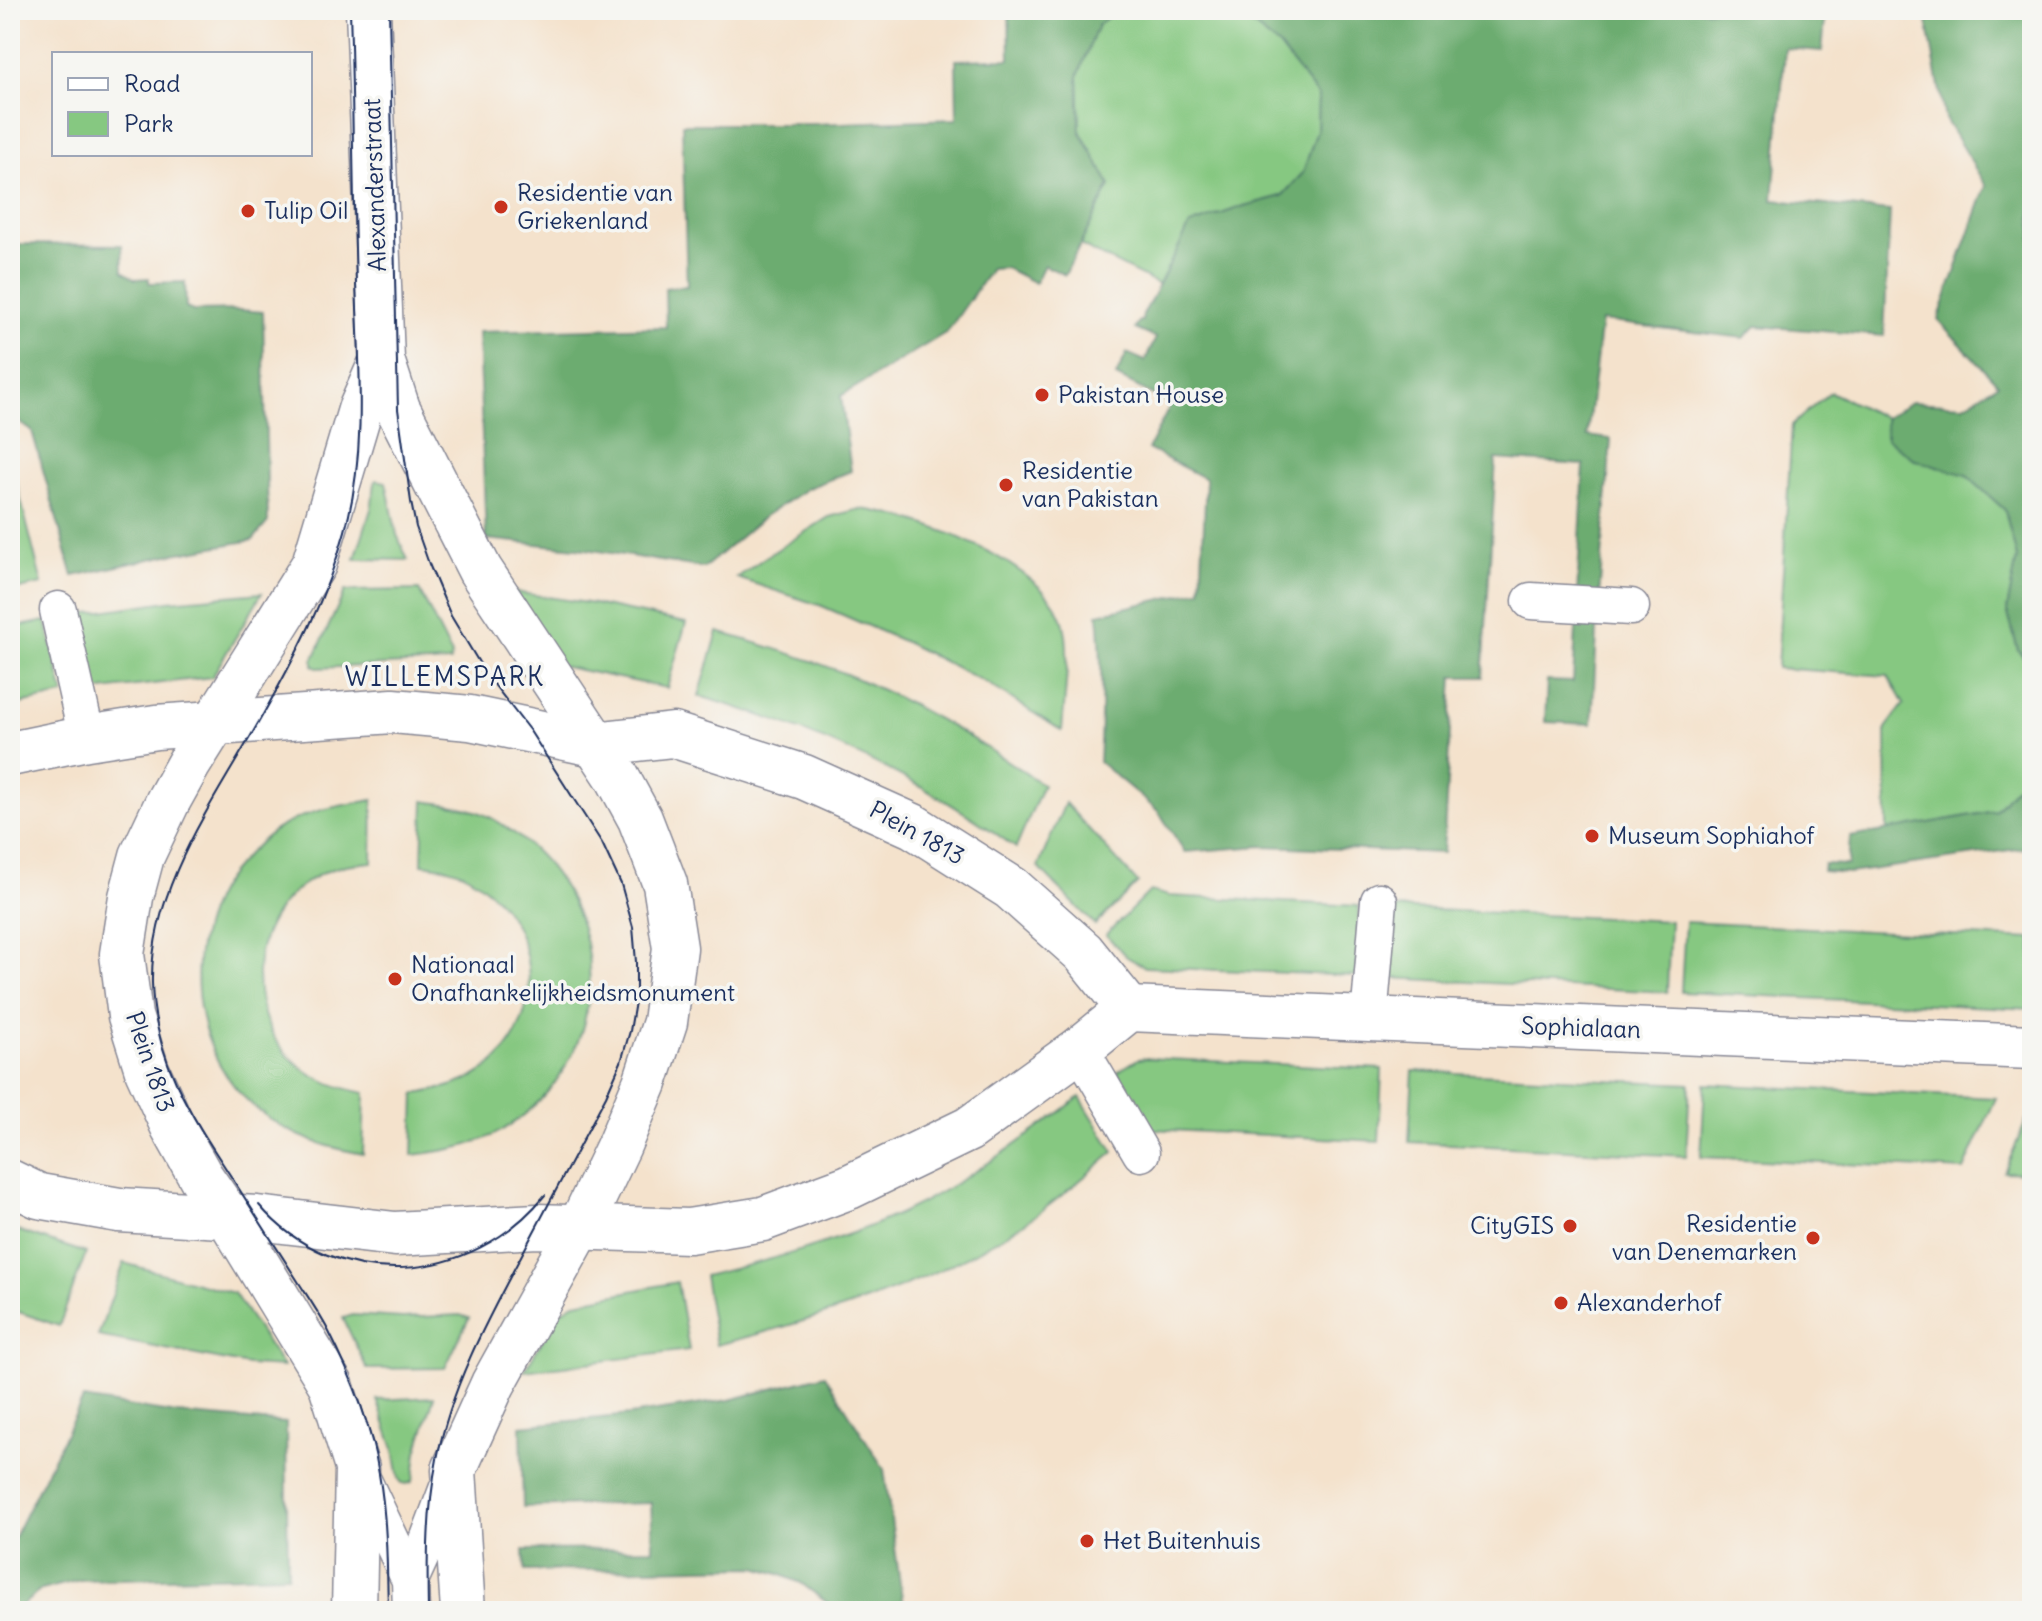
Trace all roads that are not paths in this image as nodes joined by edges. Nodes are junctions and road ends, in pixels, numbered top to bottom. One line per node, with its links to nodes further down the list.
1 (368, 10): 2 (street, Alexanderstraat)
2 (382, 360): 3 (street, Alexanderstraat); 9 (street, Alexanderstraat)
3 (314, 564): 7 (street, Plein 1813)
4 (1531, 601): 5 (lane)
5 (1631, 607)
6 (58, 610): 8 (lane)
7 (216, 723): 8 (street, Plein 1813); 9 (street, Plein 1813); 18 (street, Plein 1813)
8 (87, 738): 10 (street, Plein 1813)
9 (594, 744): 12 (street, Plein 1813); 19 (street)
10 (10, 754)
11 (1379, 901): 13 (lane)
12 (1129, 1009): 13 (street, Sophialaan); 15 (street)
13 (1369, 1019): 14 (street, Sophialaan)
14 (2032, 1047)
15 (1080, 1049): 16 (lane); 19 (street)
16 (1141, 1153)
17 (10, 1182): 18 (street)
18 (228, 1216): 19 (street); 20 (street, Plein 1813)
19 (580, 1227): 21 (street)
20 (357, 1468): 22 (lane); 23 (street)
21 (454, 1470): 22 (lane); 24 (street)
22 (410, 1596)
23 (354, 1611)
24 (463, 1611)

